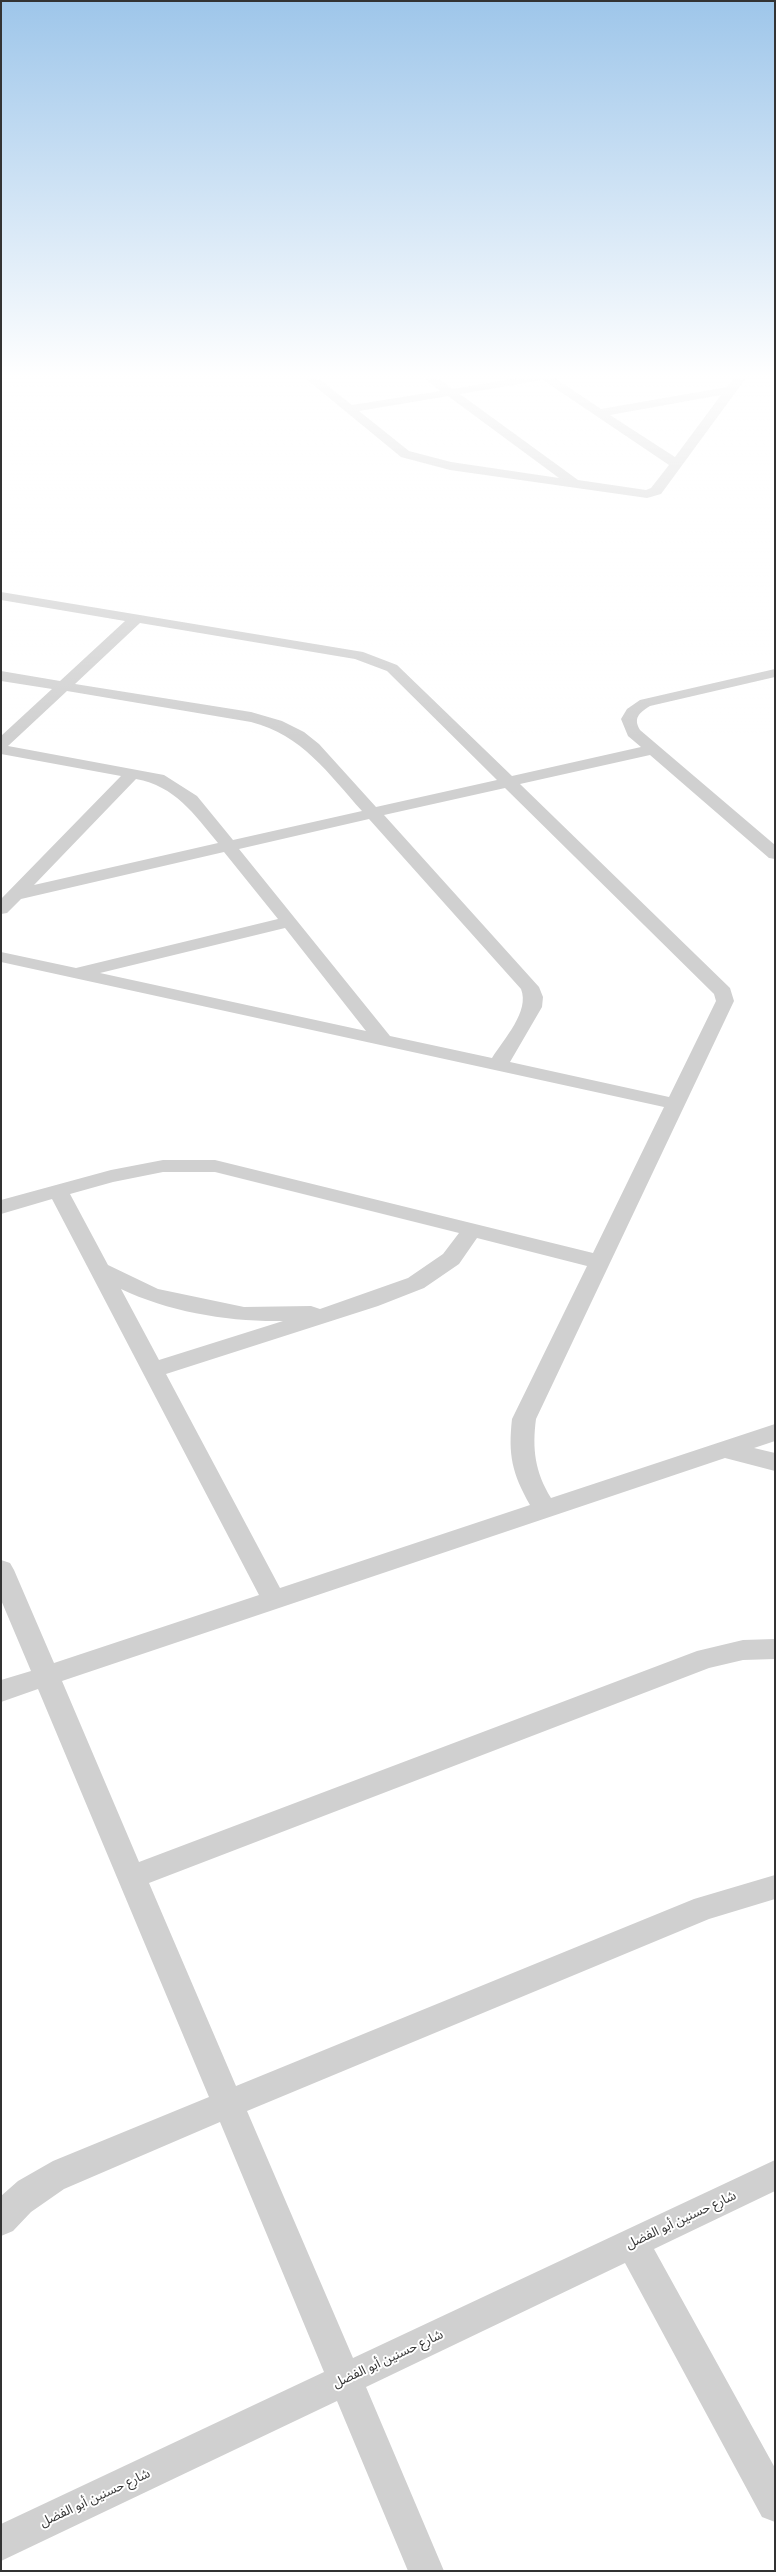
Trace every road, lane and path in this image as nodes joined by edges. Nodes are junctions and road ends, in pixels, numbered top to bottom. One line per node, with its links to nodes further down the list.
1 (1, 596): 2 (street)
2 (137, 618): 5 (street); 10 (street)
3 (775, 673): 8 (street)
4 (1, 676): 5 (street)
5 (63, 686): 6 (street); 11 (street)
6 (1, 744)
7 (1, 749): 9 (street)
8 (653, 749): 10 (street); 13 (street)
9 (132, 774): 12 (street); 14 (street)
10 (510, 782): 11 (street); 21 (street)
11 (373, 813): 12 (street); 20 (street)
12 (229, 846): 14 (street); 16 (street)
13 (775, 854)
14 (14, 895): 15 (street)
15 (1, 909)
16 (289, 922): 18 (street); 19 (street)
17 (1, 957): 18 (street)
18 (77, 973): 19 (street)
19 (383, 1040): 20 (street)
20 (498, 1065): 21 (street)
21 (676, 1104): 25 (street)
22 (58, 1191): 23 (street); 24 (street); 26 (street)
23 (1, 1207)
24 (473, 1229): 25 (street); 27 (street)
25 (601, 1262): 32 (street)
26 (100, 1270): 27 (street); 28 (street)
27 (334, 1313): 28 (street)
28 (152, 1370): 34 (street)
29 (775, 1432): 30 (street)
30 (725, 1449): 31 (street); 32 (street)
31 (775, 1462)
32 (546, 1509): 34 (street)
33 (1, 1570): 36 (street)
34 (274, 1600): 36 (street)
35 (775, 1649): 38 (street)
36 (47, 1676): 37 (street); 38 (street)
37 (1, 1691)
38 (132, 1877): 40 (street)
39 (775, 1887): 40 (street)
40 (228, 2104): 42 (street); 44 (street)
41 (775, 2175): 43 (street, شارع حسنين أبو الفضل)
42 (1, 2220)
43 (632, 2243): 44 (street, شارع حسنين أبو الفضل); 45 (street)
44 (345, 2380): 46 (street, شارع حسنين أبو الفضل); 47 (street)
45 (775, 2504)
46 (1, 2543)
47 (426, 2571)

